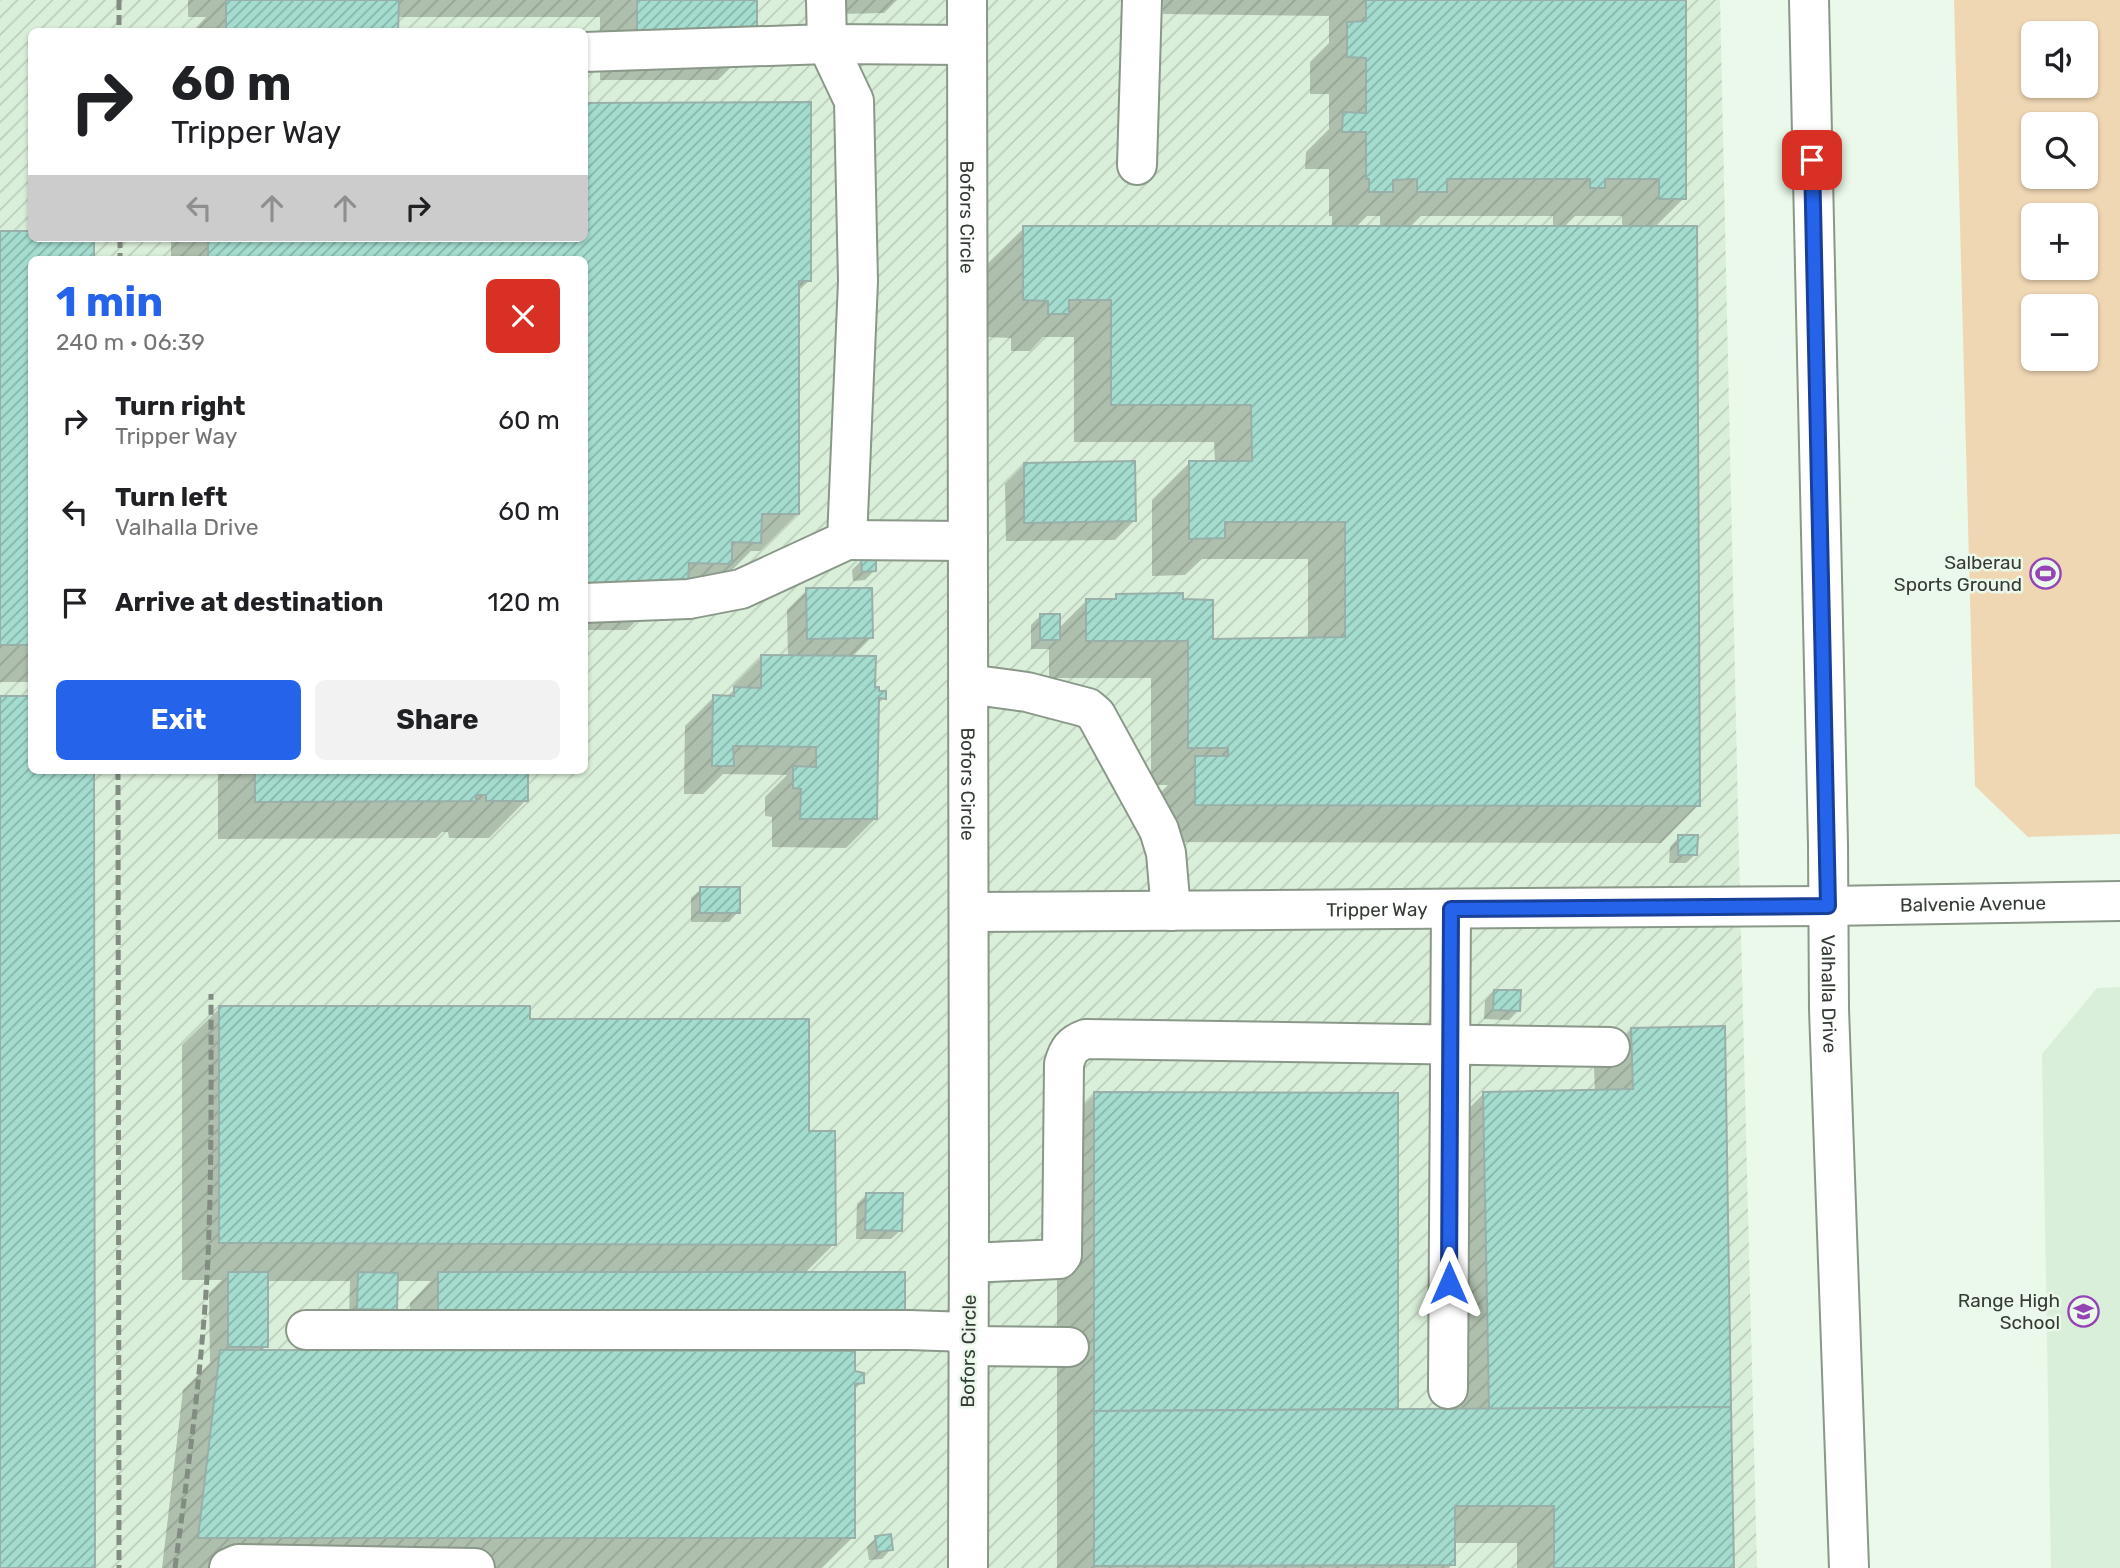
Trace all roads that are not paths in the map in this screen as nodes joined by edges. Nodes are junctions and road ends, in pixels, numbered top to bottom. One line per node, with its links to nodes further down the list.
1 (825, 0): 5 (street)
2 (967, 0): 6 (street, Bofors Circle)
3 (1142, 0): 8 (street)
4 (1809, 0): 14 (street, Valhalla Drive)
5 (827, 44): 6 (street); 7 (street); 9 (street)
6 (967, 45): 10 (street, Bofors Circle)
7 (588, 52)
8 (1137, 165)
9 (847, 540): 10 (street); 11 (street)
10 (968, 541): 12 (street, Bofors Circle)
11 (588, 603)
12 (968, 684): 16 (street); 17 (street, Bofors Circle)
13 (2120, 901): 14 (street, Balvenie Avenue)
14 (1828, 906): 15 (street, Tripper Way); 28 (street, Valhalla Drive)
15 (1451, 909): 16 (street, Tripper Way); 18 (street)
16 (1171, 911): 17 (street, Tripper Way)
17 (969, 912): 20 (street, Bofors Circle)
18 (1450, 1045): 19 (street); 20 (street); 24 (street)
19 (1610, 1047)
20 (969, 1263): 22 (street, Bofors Circle)
21 (306, 1330): 22 (street)
22 (968, 1339): 23 (street); 27 (street, Bofors Circle)
23 (1069, 1347)
24 (1448, 1389)
25 (229, 1568): 26 (street)
26 (475, 1568)
27 (968, 1568)
28 (1849, 1568)

